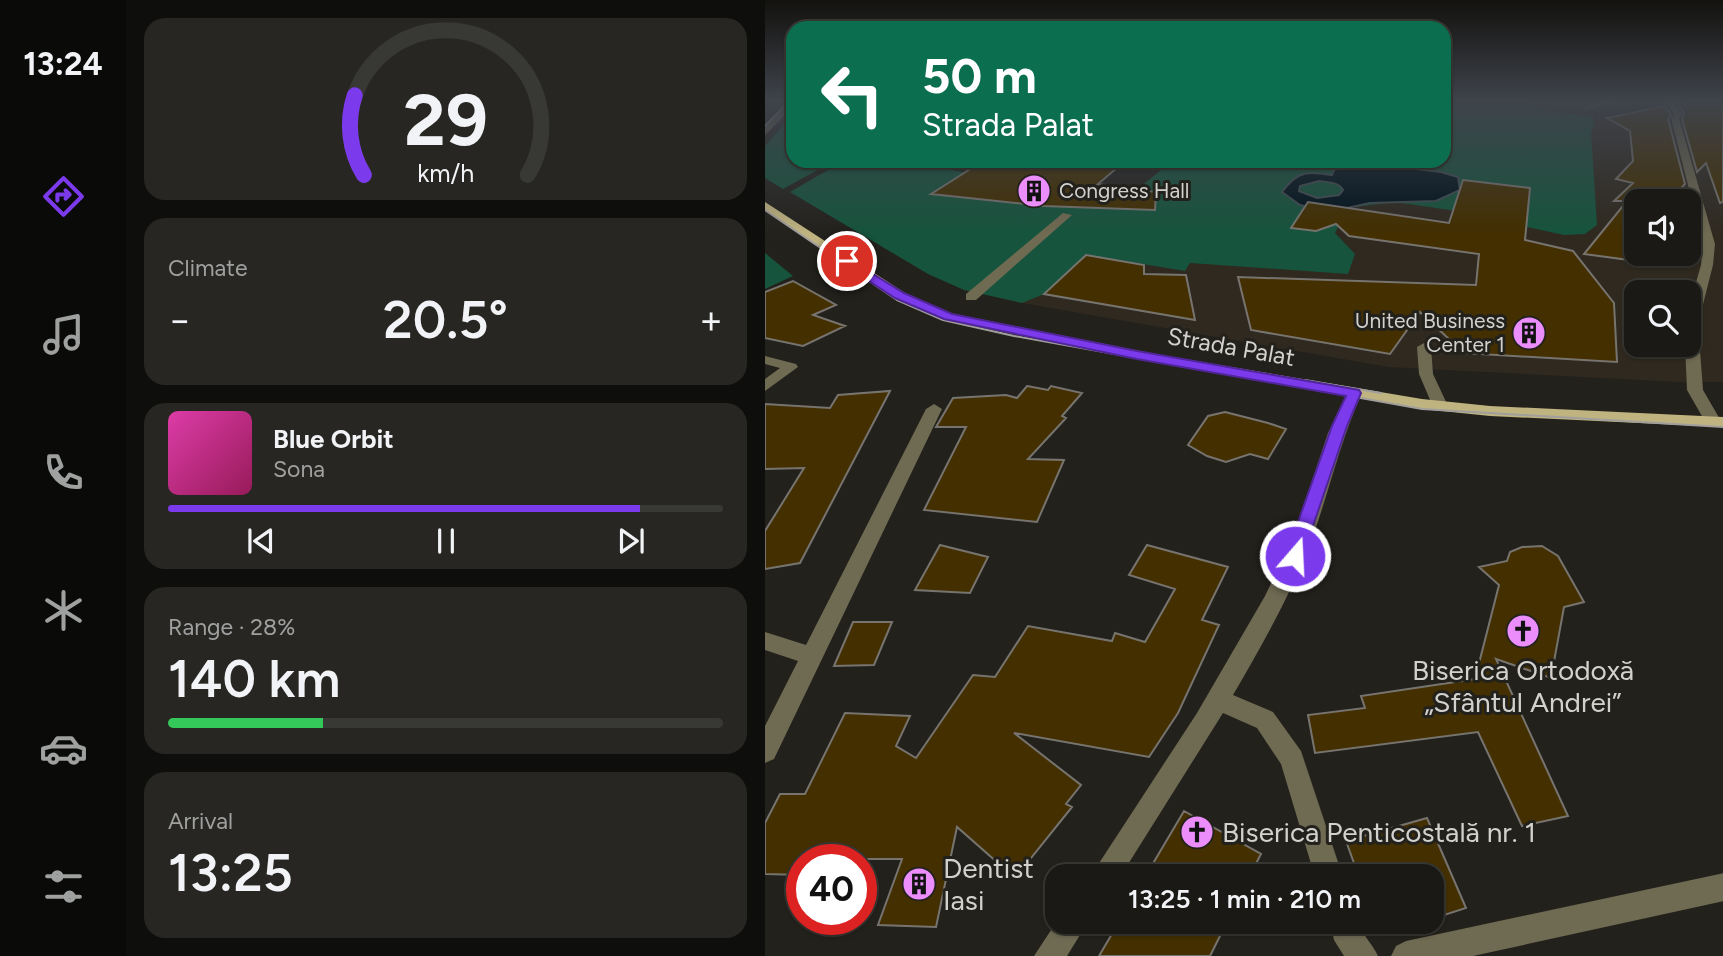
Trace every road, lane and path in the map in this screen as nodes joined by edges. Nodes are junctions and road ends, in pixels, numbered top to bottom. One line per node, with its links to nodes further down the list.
1 (1682, 145): 11 (street)
2 (765, 205): 8 (main road, Strada Palat)
3 (1067, 215): 4 (street)
4 (971, 297)
5 (1424, 347): 9 (street)
6 (765, 360): 7 (street)
7 (765, 386)
8 (1354, 393): 9 (main road, Strada Palat); 14 (street)
9 (1440, 406): 11 (main road, Strada Palat)
10 (934, 409): 13 (street)
11 (1718, 421)
12 (765, 640): 13 (street)
13 (812, 656): 15 (street)
14 (1219, 700): 16 (street); 17 (street)
15 (765, 751)
16 (1112, 864)
17 (1325, 864)
18 (1723, 887): 23 (street)
19 (1065, 934): 21 (street)
20 (1347, 934): 22 (street)
21 (1049, 956)
22 (1363, 956)
23 (1406, 956)

